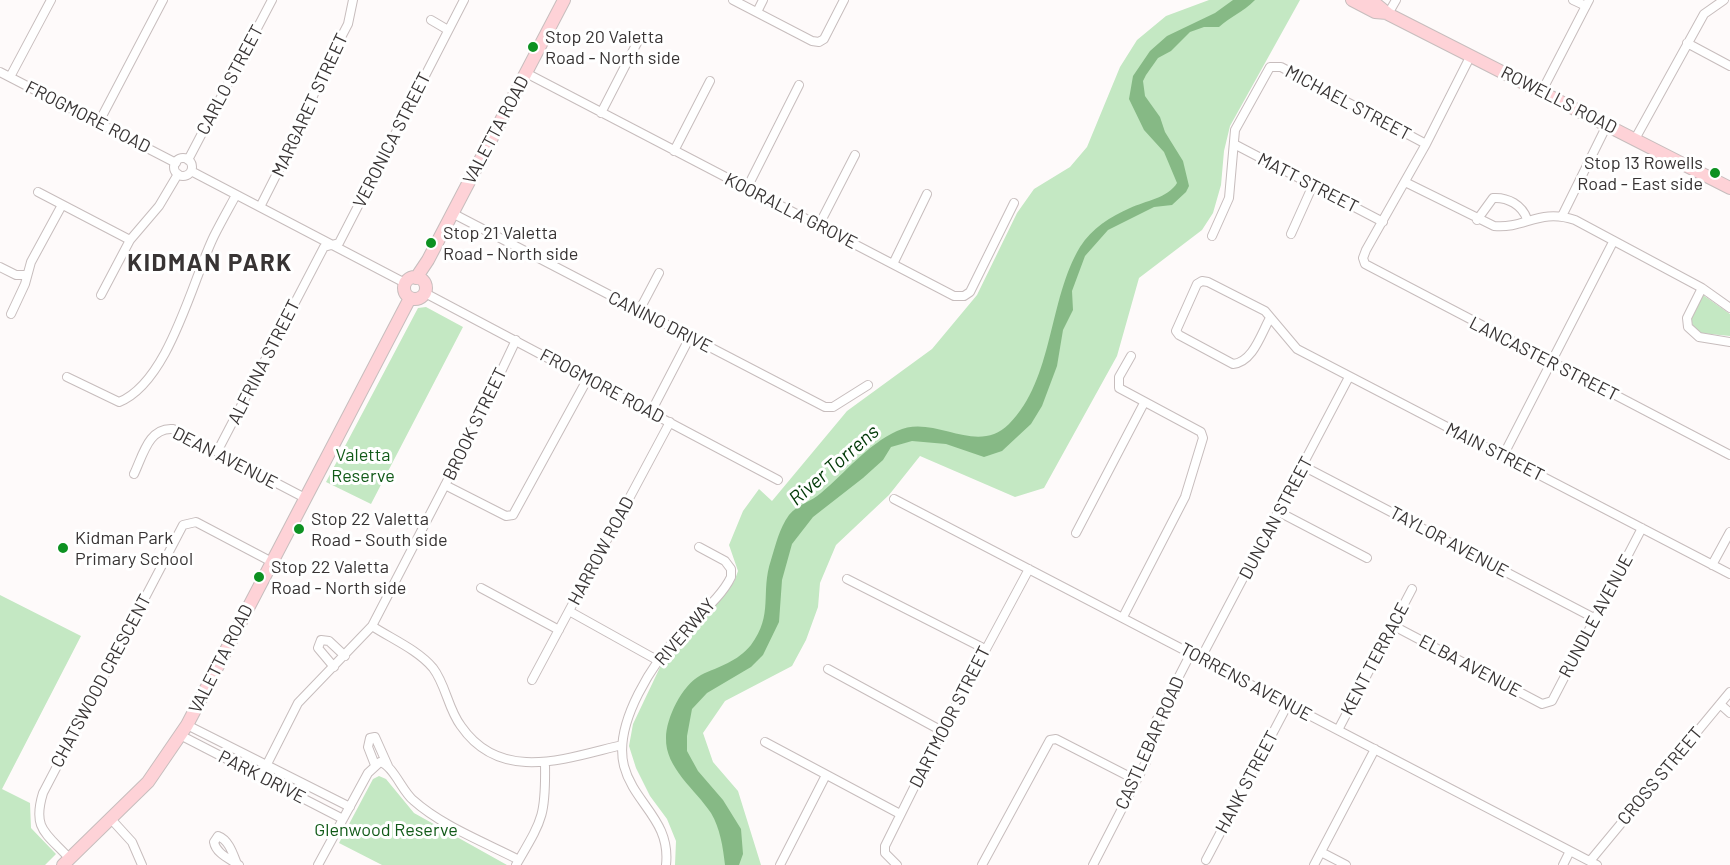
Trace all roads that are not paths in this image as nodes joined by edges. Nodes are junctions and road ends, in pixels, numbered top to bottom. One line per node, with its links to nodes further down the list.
1 (51, 0): 27 (street)
2 (163, 0): 32 (street)
3 (272, 0): 39 (street, CARLO STREET)
4 (353, 0): 52 (street, MARGARET STREET)
5 (464, 0): 20 (street, VERONICA STREET)
6 (564, 0): 26 (street, VALETTA ROAD)
7 (733, 0): 17 (street)
8 (763, 0): 17 (street)
9 (844, 0): 17 (street)
10 (1352, 0): 18 (street, ROWELLS ROAD)
11 (1371, 0): 18 (street, ROWELLS ROAD)
12 (1396, 0): 18 (street)
13 (1573, 0): 15 (street)
14 (1724, 0): 16 (street)
15 (1588, 3): 30 (street)
16 (1714, 3): 22 (street)
17 (757, 12)
18 (1388, 14): 23 (street, ROWELLS ROAD)
19 (431, 20): 20 (street)
20 (448, 30): 63 (street, VERONICA STREET)
21 (638, 41): 31 (street)
22 (1687, 43): 24 (street); 34 (street)
23 (1471, 55): 30 (street, ROWELLS ROAD); 36 (street)
24 (1730, 66)
25 (0, 72): 27 (street, FROGMORE ROAD)
26 (526, 73): 31 (street, KOORALLA GROVE); 53 (street, VALETTA ROAD)
27 (10, 78): 32 (street, FROGMORE ROAD)
28 (710, 81): 37 (street)
29 (799, 85): 45 (street)
30 (1542, 91): 33 (street, ROWELLS ROAD)
31 (601, 113): 37 (street, KOORALLA GROVE)
32 (99, 122): 40 (street, FROGMORE ROAD)
33 (1607, 125): 34 (street, ROWELLS ROAD); 54 (street)
34 (1635, 139): 46 (street, ROWELLS ROAD)
35 (1234, 144): 36 (street, MICHAEL STREET); 44 (street, MATT STREET); 60 (street, MICHAEL STREET)
36 (1426, 144): 43 (street)
37 (674, 151): 45 (street, KOORALLA GROVE)
38 (855, 155): 58 (street)
39 (188, 160): 40 (street); 41 (street)
40 (176, 163): 42 (street)
41 (191, 171): 42 (street); 49 (street)
42 (178, 174): 61 (street)
43 (1405, 183): 56 (street); 57 (street)
44 (1313, 185): 57 (street, MATT STREET); 59 (street)
45 (747, 188): 58 (street, KOORALLA GROVE)
46 (1730, 188)
47 (38, 192): 51 (street)
48 (927, 194): 64 (street)
49 (236, 195): 52 (street); 82 (street)
50 (1014, 203): 64 (street, KOORALLA GROVE)
51 (62, 205): 61 (street); 67 (street)
52 (260, 207): 63 (street)
53 (452, 213): 68 (street, VALETTA ROAD); 74 (street, CANINO DRIVE)
54 (1562, 216): 55 (street); 62 (street)
55 (1527, 219): 56 (street); 56 (street)
56 (1477, 220)
57 (1383, 222): 81 (street, LANCASTER STREET)
58 (819, 225): 64 (street, KOORALLA GROVE)
59 (1290, 234)
60 (1212, 236)
61 (130, 240): 71 (street)
62 (1613, 242): 69 (street); 81 (street)
63 (332, 245): 68 (street); 89 (street, ALFRINA STREET)
64 (893, 264)
65 (0, 267): 67 (street)
66 (659, 273): 74 (street)
67 (27, 275): 75 (street)
68 (414, 280): 70 (street); 72 (street)
69 (1702, 288): 73 (street); 79 (street)
70 (425, 293): 72 (street); 78 (street, FROGMORE ROAD)
71 (101, 295)
72 (410, 298): 96 (street, VALETTA ROAD)
73 (1730, 308)
74 (639, 311): 77 (street, CANINO DRIVE)
75 (11, 314)
76 (1270, 318): 76 (street, MAIN STREET); 83 (street, MAIN STREET)
77 (690, 337): 85 (street, CANINO DRIVE); 87 (street)
78 (516, 340): 84 (street, FROGMORE ROAD); 95 (street, BROOK STREET)
79 (1730, 342)
80 (1131, 356): 86 (street)
81 (1552, 362): 90 (street, LANCASTER STREET); 91 (street)
82 (67, 377)
83 (1349, 377): 91 (street, MAIN STREET); 92 (street, DUNCAN STREET)
84 (588, 378): 87 (street, FROGMORE ROAD); 95 (street)
85 (868, 386)
86 (1144, 403): 101 (street); 112 (street)
87 (651, 411): 88 (street, FROGMORE ROAD)
88 (670, 422): 94 (street, FROGMORE ROAD); 111 (street, HARROW ROAD)
89 (218, 452): 93 (street, DEAN AVENUE); 96 (street, DEAN AVENUE)
90 (1730, 455)
91 (1503, 456): 99 (street, MAIN STREET)
92 (1304, 466): 98 (street, DUNCAN STREET); 113 (street, TAYLOR AVENUE)
93 (134, 474)
94 (778, 480)
95 (445, 485): 115 (street, BROOK STREET)
96 (305, 498): 104 (street, VALETTA ROAD)
97 (894, 499): 106 (street, TORRENS AVENUE)
98 (1279, 512): 103 (street); 120 (street, DUNCAN STREET)
99 (1642, 528): 105 (street, MAIN STREET); 113 (street, RUNDLE AVENUE)
100 (1730, 532): 105 (street)
101 (1076, 533)
102 (699, 547): 121 (street, RIVERWAY)
103 (1367, 558)
104 (272, 562): 130 (street, VALETTA ROAD); 150 (street, CHATSWOOD CRESCENT)
105 (1712, 565): 107 (street, MAIN STREET)
106 (1029, 569): 112 (street, TORRENS AVENUE); 117 (street, DARTMOOR STREET)
107 (1730, 574)
108 (847, 579): 117 (street)
109 (481, 588): 116 (street)
110 (1412, 589): 114 (street, KENT TERRACE)
111 (569, 612): 116 (street, HARROW ROAD); 121 (street)
112 (1123, 617): 118 (street, TORRENS AVENUE)
113 (1594, 618): 127 (street, RUNDLE AVENUE)
114 (1392, 625): 127 (street, ELBA AVENUE); 131 (street, KENT TERRACE)
115 (372, 626): 119 (street, BROOK STREET); 136 (street)
116 (559, 630): 124 (street, HARROW ROAD)
117 (985, 649): 132 (street, DARTMOOR STREET)
118 (1191, 653): 120 (street, TORRENS AVENUE); 142 (street, CASTLEBAR ROAD)
119 (345, 656): 122 (street, BROOK STREET); 122 (street)
120 (1201, 658): 126 (street, TORRENS AVENUE)
121 (657, 660): 134 (street, RIVERWAY)
122 (334, 667): 137 (street, BROOK STREET)
123 (828, 669): 132 (street)
124 (532, 680)
125 (1730, 692): 128 (street, CROSS STREET)
126 (1288, 704): 131 (street, TORRENS AVENUE); 149 (street, HANK STREET)
127 (1548, 704)
128 (1720, 704): 129 (street); 152 (street, CROSS STREET)
129 (1730, 713)
130 (184, 730): 137 (street, PARK DRIVE); 141 (street, PARK DRIVE); 145 (street, VALETTA ROAD)
131 (1338, 730): 135 (street, TORRENS AVENUE)
132 (942, 731): 144 (street, DARTMOOR STREET)
133 (765, 742): 140 (street)
134 (622, 745): 136 (street); 155 (street, RIVERWAY)
135 (1375, 749): 147 (street, TORRENS AVENUE); 148 (street)
136 (545, 763): 151 (street)
137 (266, 765): 141 (street, BROOK STREET); 143 (street, PARK DRIVE)
138 (375, 765): 139 (street); 139 (street); 143 (street)
139 (388, 766): 151 (street)
140 (826, 775): 144 (street); 156 (street)
141 (261, 776): 146 (street, PARK DRIVE)
142 (1136, 780): 158 (street); 159 (street, CASTLEBAR ROAD)
143 (350, 807): 146 (street)
144 (900, 814): 157 (street, DARTMOOR STREET)
145 (111, 819): 150 (street, VALETTA ROAD); 153 (street)
146 (343, 819): 154 (street)
147 (1570, 851): 152 (street, TORRENS AVENUE); 162 (street)
148 (1321, 852): 160 (street); 161 (street)
149 (1206, 860)
150 (66, 862)
151 (517, 862)
152 (1593, 863)
153 (142, 865)
154 (318, 865)
155 (666, 865)
156 (780, 865)
157 (897, 865)
158 (982, 865)
159 (1093, 865)
160 (1314, 865)
161 (1346, 865)
162 (1563, 865)

